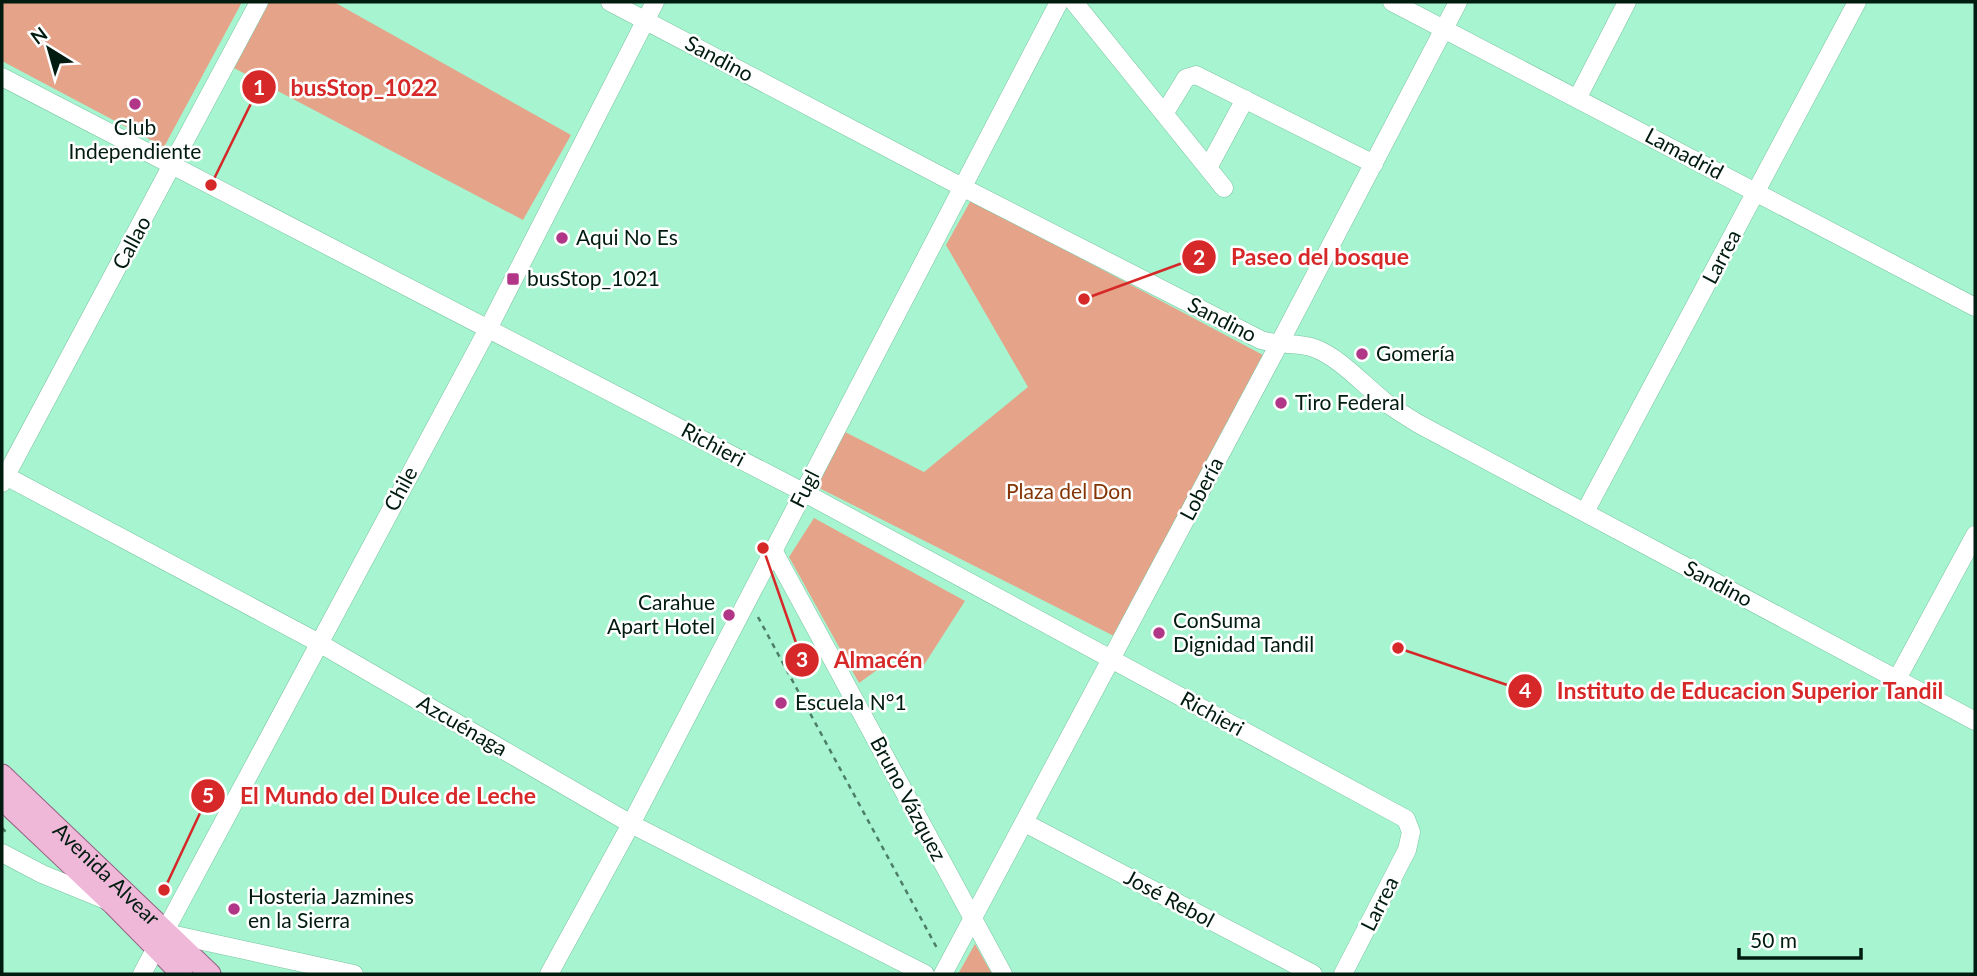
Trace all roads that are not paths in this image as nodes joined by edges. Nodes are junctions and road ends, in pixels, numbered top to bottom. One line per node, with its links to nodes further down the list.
1 (260, 2): 17 (street, Callao)
2 (610, 2): 10 (street, Sandino)
3 (655, 2): 10 (street, Chile)
4 (1059, 2): 19 (street, Fugl)
5 (1074, 2): 15 (street)
6 (1392, 2): 11 (street, Lamadrid)
7 (1458, 2): 11 (street, Lobería)
8 (1627, 2): 14 (street)
9 (1857, 2): 21 (street, Larrea)
10 (645, 20): 19 (street, Sandino); 23 (street, Chile)
11 (1444, 29): 14 (street, Lamadrid); 16 (street, Lobería)
12 (2, 77): 17 (street, Richieri)
13 (1245, 99): 15 (street); 16 (street); 18 (street)
14 (1577, 99): 21 (street, Lamadrid)
15 (1164, 114): 18 (street)
16 (1374, 163): 24 (street, Lobería)
17 (173, 166): 23 (street, Richieri); 25 (street, Callao)
18 (1208, 168): 20 (street)
19 (962, 187): 24 (street, Sandino); 26 (street, Fugl)
20 (1224, 188)
21 (1757, 193): 22 (street, Lamadrid); 27 (street, Larrea)
22 (1975, 307)
23 (489, 327): 26 (street, Richieri); 30 (street, Chile)
24 (1278, 345): 27 (street, Sandino); 31 (street, Lobería)
25 (3, 478): 30 (street, Azcuénaga)
26 (803, 492): 29 (street, Fugl); 31 (street, Richieri)
27 (1585, 512): 32 (street, Sandino)
28 (1975, 535): 32 (street)
29 (774, 550): 37 (street, Fugl); 41 (street, Bruno Vázquez)
30 (319, 643): 37 (street, Azcuénaga); 42 (street, Chile)
31 (1111, 659): 36 (street, Lobería); 38 (street, Richieri)
32 (1896, 681): 33 (street, Sandino)
33 (1975, 721)
34 (2, 775): 42 (main road, Avenida Alvear)
35 (2, 799): 40 (main road, Avenida Alvear)
36 (1024, 823): 41 (street, Lobería); 51 (street, José Rebol)
37 (631, 824): 48 (street, Fugl); 49 (street, Azcuénaga)
38 (1411, 832): 52 (street, Larrea)
39 (2, 853): 40 (street)
40 (113, 904): 42 (main road, Avenida Alvear)
41 (972, 918): 43 (street, Lobería); 50 (street, Bruno Vázquez)
42 (160, 940): 44 (street, Chile); 45 (main road, Avenida Alvear); 46 (main road, Avenida Alvear); 47 (street)
43 (945, 971)
44 (142, 974)
45 (182, 974)
46 (209, 974)
47 (354, 974)
48 (549, 974)
49 (925, 974)
50 (1003, 974)
51 (1313, 974)
52 (1343, 974)

